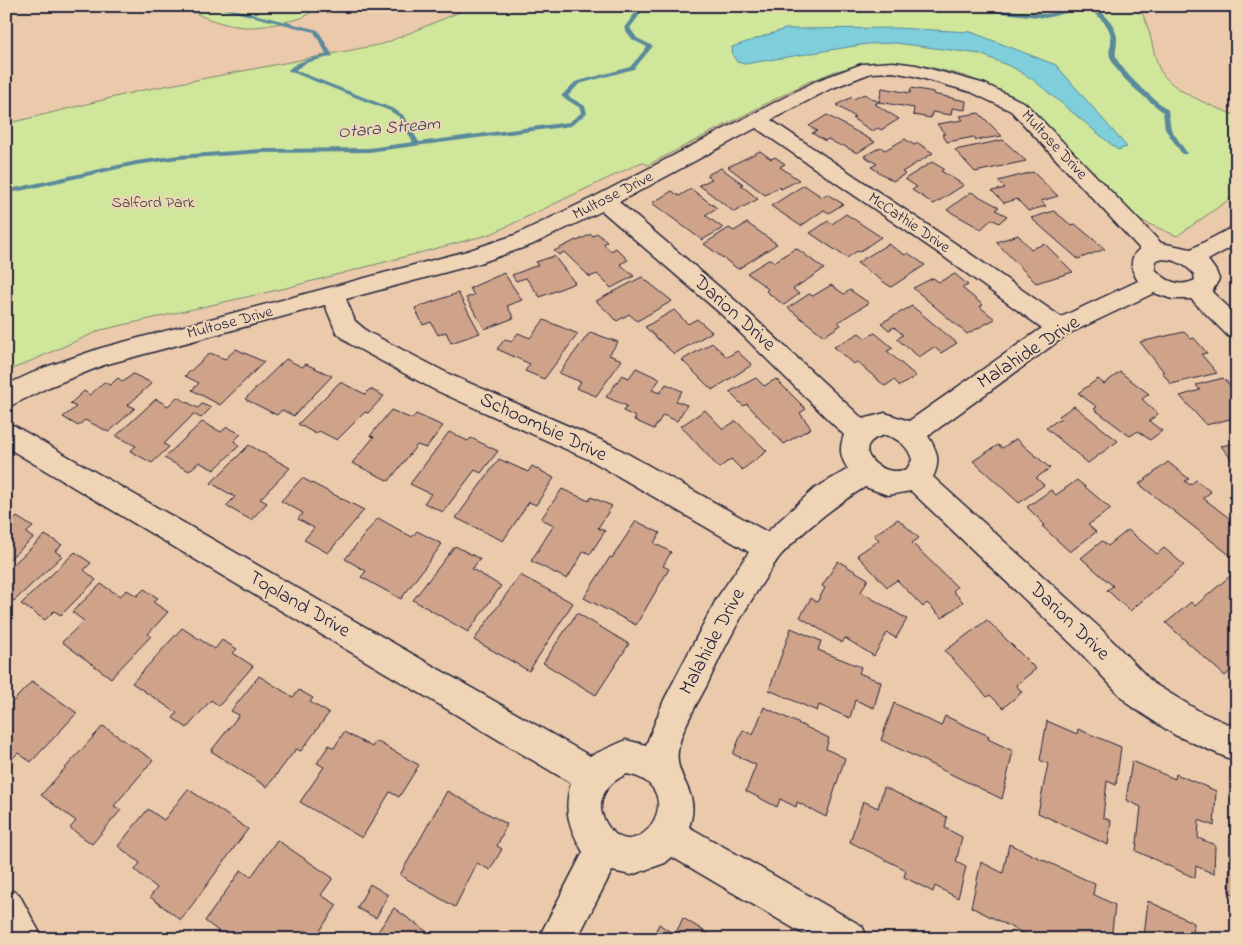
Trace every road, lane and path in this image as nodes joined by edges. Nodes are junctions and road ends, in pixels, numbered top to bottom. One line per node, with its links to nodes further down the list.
1 (757, 120): 2 (street, Multose Drive); 4 (street, Multose Drive); 9 (street, McCathie Drive)
2 (604, 201): 8 (street, Multose Drive); 12 (street, Darion Drive)
3 (1237, 234): 5 (street)
4 (1155, 251): 5 (street); 6 (street)
5 (1192, 259): 7 (street)
6 (1154, 283): 7 (street); 9 (street, Malahide Drive)
7 (1197, 291): 10 (street)
8 (333, 295): 11 (street, Multose Drive); 17 (street, Schoombie Drive)
9 (1059, 328): 14 (street, Malahide Drive)
10 (1237, 330)
11 (6, 398)
12 (859, 432): 14 (street); 15 (street)
13 (6, 434): 20 (street, Topland Drive)
14 (910, 434): 16 (street)
15 (864, 473): 16 (street); 17 (street, Malahide Drive)
16 (915, 478): 18 (street, Darion Drive)
17 (769, 548): 19 (street, Malahide Drive)
18 (1237, 745)
19 (661, 771): 20 (street); 21 (street)
20 (592, 776): 22 (street)
21 (668, 835): 22 (street); 26 (street)
22 (604, 849): 25 (street)
23 (6, 907): 24 (street)
24 (24, 939)
25 (557, 939)
26 (848, 939)

